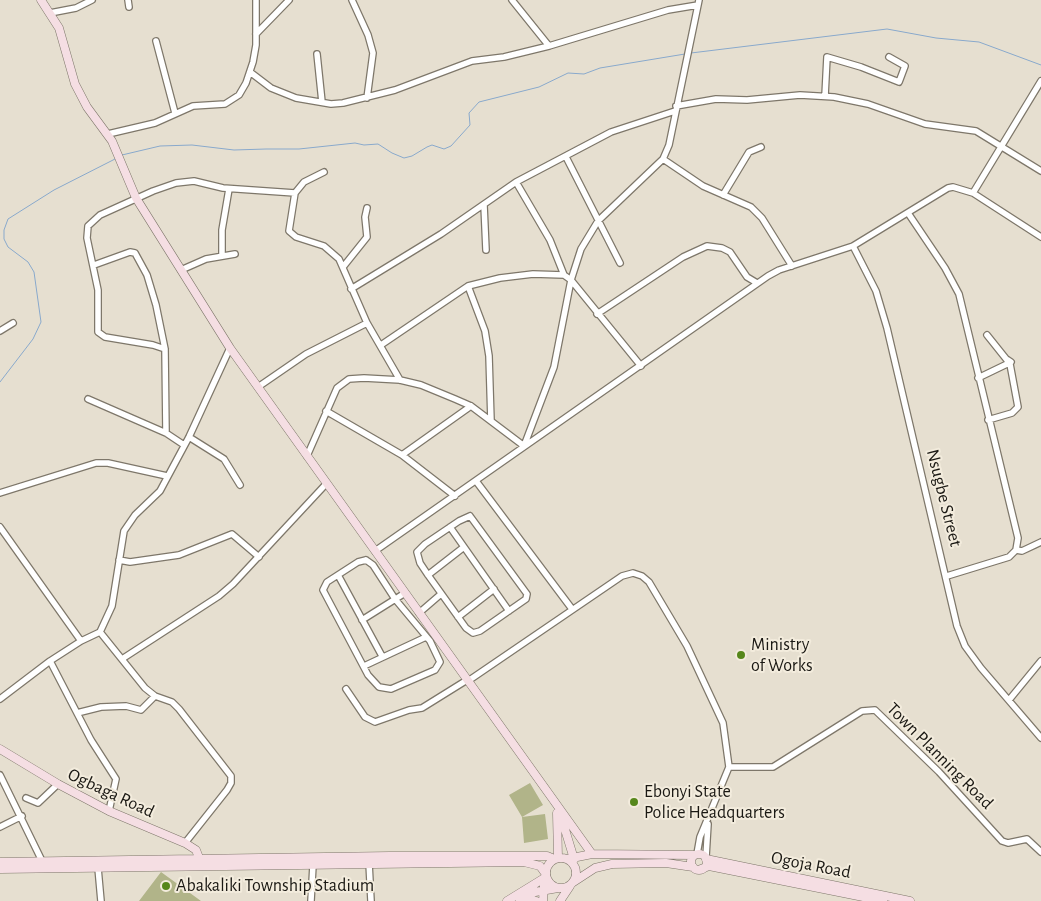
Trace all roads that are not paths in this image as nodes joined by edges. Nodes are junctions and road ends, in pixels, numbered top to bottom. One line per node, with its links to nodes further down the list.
1 (41, 0): 10 (main road)
2 (92, 0): 10 (street)
3 (128, 0): 9 (street)
4 (256, 0): 11 (street)
5 (289, 0): 11 (street)
6 (352, 0): 19 (street)
7 (512, 0): 13 (street)
8 (699, 2): 13 (street); 21 (street)
9 (130, 7)
10 (50, 13): 23 (main road)
11 (256, 34): 16 (street)
12 (156, 41): 22 (street)
13 (549, 46): 19 (street)
14 (317, 54): 20 (street)
15 (889, 57): 18 (street)
16 (250, 72): 20 (street); 22 (street)
17 (1041, 81): 25 (street)
18 (825, 96): 21 (street); 25 (street)
19 (367, 98): 20 (street)
20 (322, 102)
21 (675, 108): 26 (street); 27 (street)
22 (175, 113): 23 (street)
23 (108, 134): 35 (main road)
24 (761, 147): 34 (street)
25 (1002, 147): 28 (street); 33 (street)
26 (566, 157): 30 (street); 39 (street)
27 (663, 159): 34 (street); 39 (street)
28 (1041, 171)
29 (324, 172): 32 (street)
30 (516, 182): 36 (street); 50 (street)
31 (228, 189): 32 (street); 35 (street); 44 (street)
32 (295, 193): 48 (street)
33 (972, 193): 38 (street); 40 (street)
34 (723, 195): 47 (street)
35 (136, 198): 46 (street); 49 (main road)
36 (484, 205): 42 (street); 54 (street)
37 (367, 208): 48 (street)
38 (908, 213): 41 (street); 65 (street)
39 (598, 221): 45 (street); 51 (street)
40 (1041, 237)
41 (853, 246): 47 (street); 95 (street, Nsugbe Street)
42 (486, 250)
43 (235, 254): 44 (street)
44 (222, 256): 49 (street)
45 (620, 263)
46 (94, 265): 62 (street); 62 (street)
47 (792, 266): 52 (street)
48 (343, 267): 54 (street)
49 (180, 270): 61 (main road)
50 (564, 275): 51 (street); 53 (street)
51 (571, 280): 55 (street); 76 (street)
52 (757, 283): 55 (street); 64 (street)
53 (468, 286): 60 (street); 72 (street)
54 (351, 289): 57 (street)
55 (596, 314): 64 (street)
56 (13, 323): 58 (street)
57 (367, 323): 60 (street); 67 (street)
58 (0, 331)
59 (987, 335): 63 (street)
60 (382, 345): 66 (street)
61 (230, 348): 67 (main road); 74 (street)
62 (165, 349): 73 (street)
63 (1008, 363): 65 (street); 71 (street)
64 (641, 366): 76 (street)
65 (978, 378): 71 (street)
66 (400, 380): 69 (street); 70 (street)
67 (258, 387): 78 (main road)
68 (88, 399): 73 (street)
69 (471, 406): 72 (street); 77 (street)
70 (326, 411): 77 (street); 78 (street)
71 (988, 420): 89 (street)
72 (491, 421): 76 (street)
73 (166, 433): 75 (street)
74 (189, 437): 75 (street); 82 (street)
75 (184, 446): 79 (street)
76 (524, 446): 80 (street)
77 (402, 455): 84 (street)
78 (306, 456): 81 (main road)
79 (167, 476): 83 (street); 92 (street)
80 (476, 482): 84 (street); 100 (street)
81 (326, 484): 90 (main road); 91 (street)
82 (240, 485)
83 (0, 493)
84 (455, 496): 90 (street)
85 (0, 527): 107 (street)
86 (450, 527): 88 (street); 94 (street); 101 (street)
87 (1041, 542): 89 (street)
88 (464, 547): 94 (street); 96 (street)
89 (1016, 550): 95 (street)
90 (375, 551): 97 (main road)
91 (258, 557): 92 (street); 109 (street)
92 (119, 560): 105 (street)
93 (338, 575): 99 (street); 104 (street); 112 (street)
94 (428, 575): 98 (street)
95 (947, 576): 117 (street, Nsugbe Street)
96 (494, 589): 101 (street); 103 (street)
97 (405, 593): 99 (street); 102 (main road)
98 (441, 594): 102 (street); 103 (street)
99 (395, 599): 104 (street); 106 (street)
100 (572, 609): 113 (street); 121 (street)
101 (509, 610): 103 (street)
102 (419, 613): 113 (main road)
103 (458, 617)
104 (362, 620): 108 (street)
105 (100, 632): 107 (street); 109 (street)
106 (426, 636): 108 (street); 112 (street)
107 (81, 641): 111 (street)
108 (382, 656): 112 (street)
109 (122, 659): 115 (street)
110 (1041, 661): 117 (street)
111 (50, 662): 116 (street); 118 (street)
112 (364, 666)
113 (467, 681): 114 (street); 126 (main road)
114 (346, 689)
115 (155, 696): 118 (street); 131 (street)
116 (0, 699)
117 (1009, 700): 119 (street, Nsugbe Street)
118 (77, 713): 127 (street)
119 (1041, 738)
120 (0, 749): 123 (main road, Ogbaga Road)
121 (729, 767): 129 (street); 132 (street, Town Planning Road)
122 (0, 775): 124 (street)
123 (58, 784): 125 (street); 127 (main road, Ogbaga Road)
124 (3, 787): 128 (street)
125 (26, 798)
126 (557, 804): 133 (main road); 135 (main road); 135 (main road)
127 (109, 811): 131 (main road, Ogbaga Road)
128 (22, 816): 130 (street); 140 (street)
129 (708, 822): 134 (street); 136 (street)
130 (0, 827)
131 (185, 843): 138 (main road, Ogbaga Road)
132 (1041, 852)
133 (592, 854): 134 (main road); 135 (main road)
134 (696, 854): 136 (main road, Ogoja Road); 143 (main road)
135 (563, 858): 138 (main road); 145 (main road); 146 (main road)
136 (706, 858): 143 (main road); 159 (main road, Ogoja Road)
137 (0, 862): 140 (main road)
138 (201, 863): 140 (main road); 141 (main road); 142 (main road)
139 (369, 863): 141 (main road); 145 (main road); 151 (street)
140 (43, 865): 142 (main road); 144 (main road)
141 (313, 866): 150 (street)
142 (98, 868): 149 (street)
143 (697, 868): 146 (main road, Ogoja Road); 158 (main road, Ogoja Road)
144 (0, 869)
145 (546, 877): 147 (main road); 148 (main road); 152 (main road)
146 (571, 884): 147 (main road); 157 (main road)
147 (559, 888): 148 (main road)
148 (544, 890): 153 (main road); 156 (main road)
149 (102, 901)
150 (311, 901)
151 (371, 901)
152 (508, 901)
153 (520, 901)
154 (530, 901): 155 (main road)
155 (536, 901)
156 (543, 901)
157 (560, 901)
158 (883, 901)
159 (910, 901)

